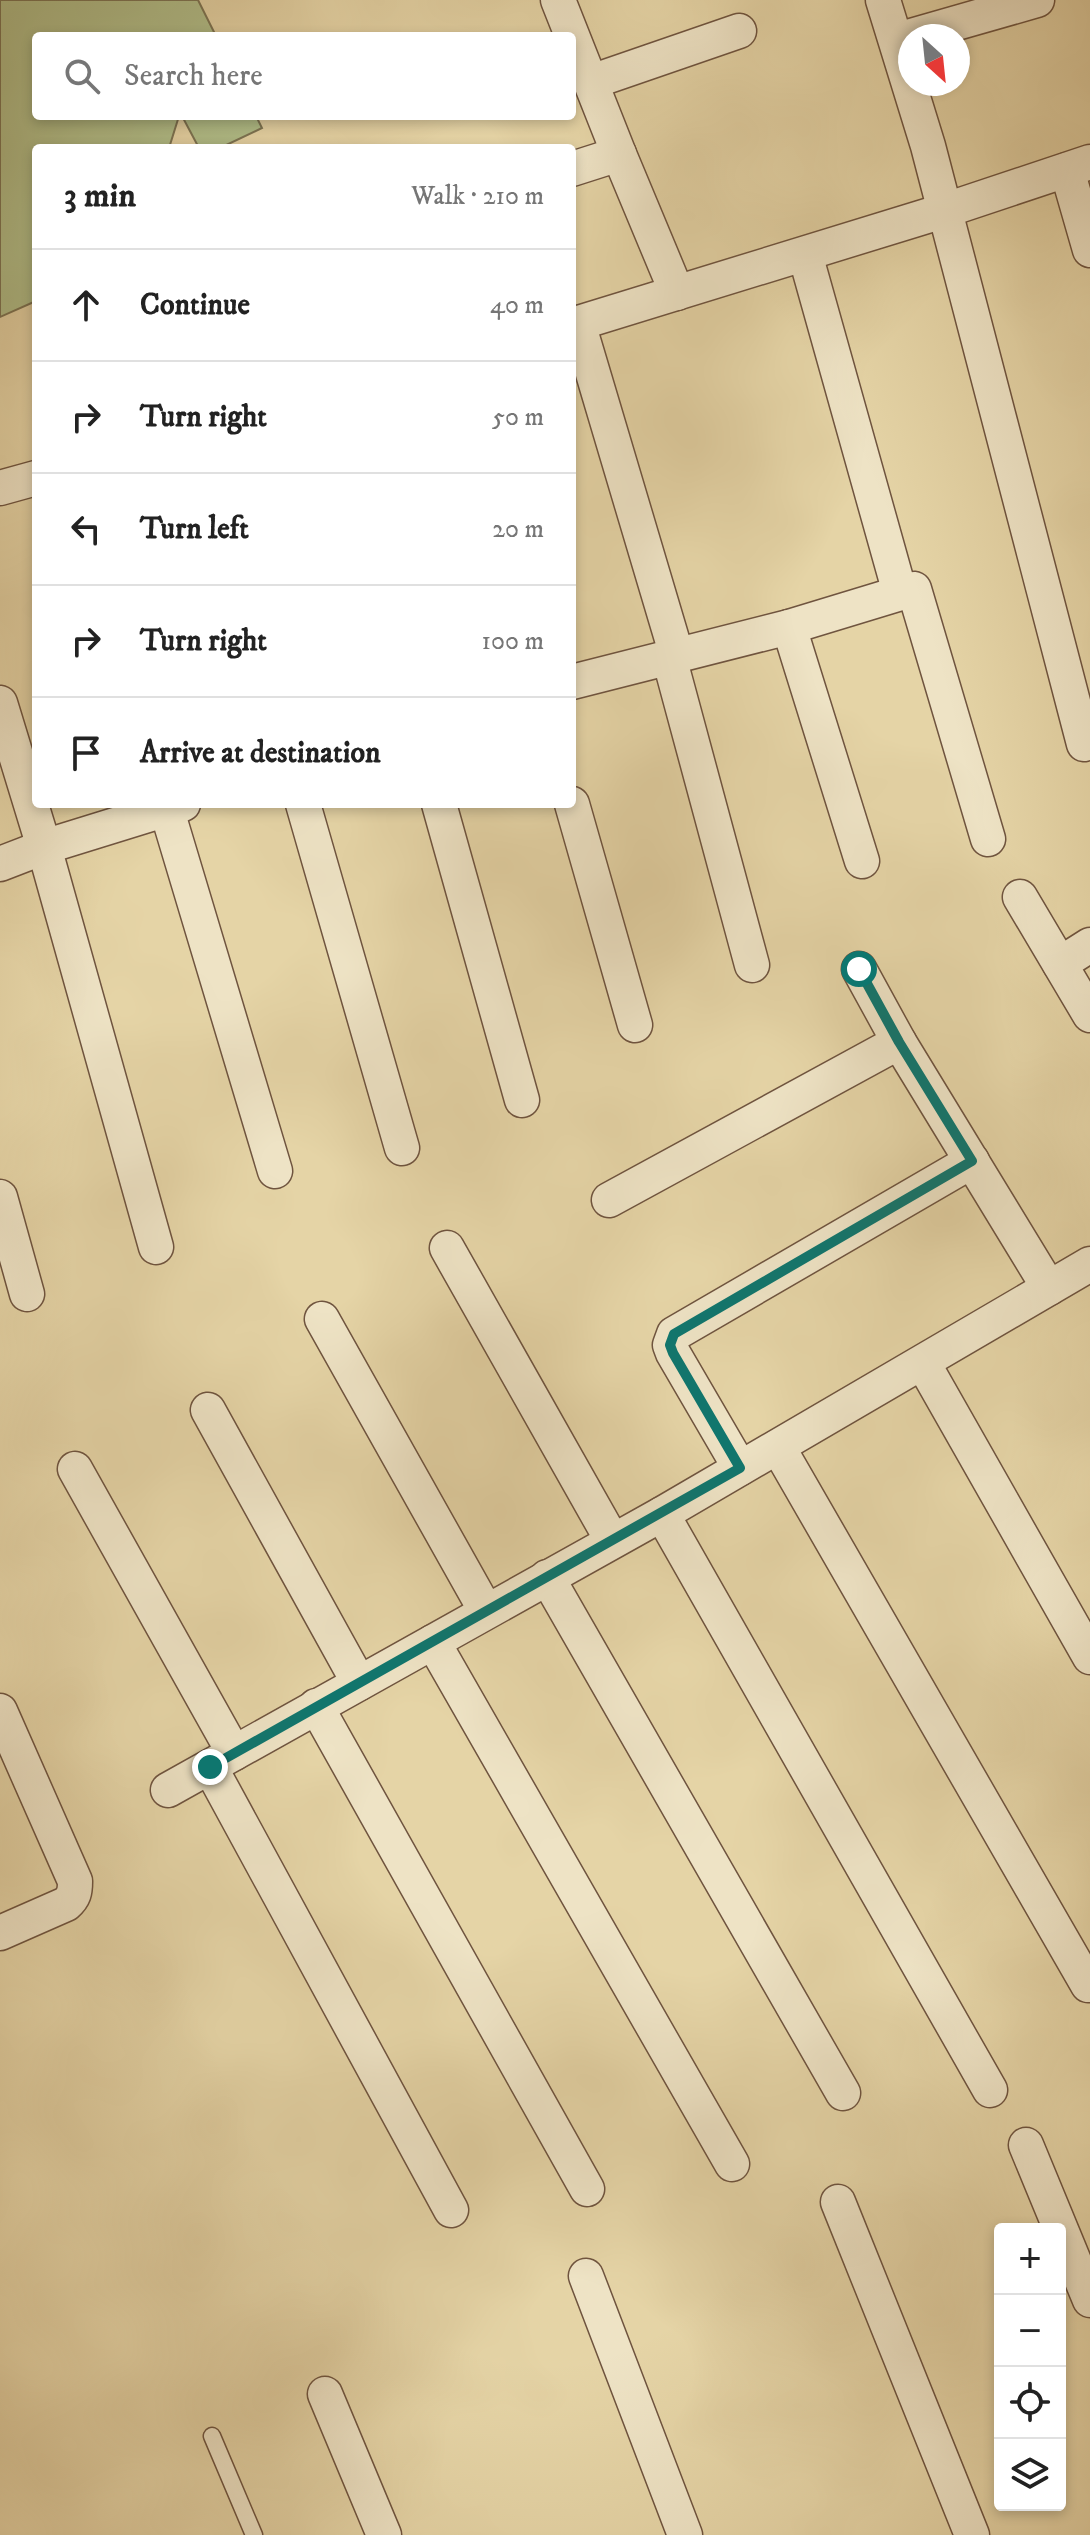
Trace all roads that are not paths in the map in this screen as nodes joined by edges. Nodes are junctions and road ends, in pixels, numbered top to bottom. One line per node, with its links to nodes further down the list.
1 (558, 0): 7 (street)
2 (883, 0): 5 (street)
3 (1037, 0): 4 (street)
4 (954, 24)
5 (898, 25)
6 (739, 31): 9 (street)
7 (571, 32)
8 (576, 45): 9 (street)
9 (591, 82): 11 (street)
10 (918, 96): 14 (street)
11 (619, 154): 13 (street); 17 (street)
12 (1079, 166): 14 (street); 15 (street)
13 (576, 168)
14 (943, 211): 16 (street); 27 (street)
15 (1090, 250)
16 (805, 254): 17 (street); 22 (street)
17 (677, 293): 18 (street)
18 (576, 324)
19 (576, 327): 24 (street)
20 (32, 479): 21 (street)
21 (0, 488)
22 (900, 593): 23 (street); 35 (street)
23 (789, 627): 24 (street); 37 (street)
24 (673, 656): 25 (street); 42 (street)
25 (576, 681)
26 (0, 703): 29 (street)
27 (1084, 744)
28 (32, 808): 36 (street)
29 (32, 808)
30 (166, 808): 36 (street)
31 (173, 808): 50 (street)
32 (304, 808): 48 (street)
33 (440, 808): 47 (street)
34 (573, 808): 45 (street)
35 (988, 839)
36 (44, 847): 38 (street); 53 (street)
37 (862, 861)
38 (0, 864)
39 (1020, 897): 41 (street)
40 (1090, 945): 41 (street)
41 (1060, 964): 44 (street)
42 (752, 965)
43 (859, 969): 46 (street)
44 (1090, 1015)
45 (635, 1025)
46 (899, 1042): 49 (street); 52 (street)
47 (522, 1100)
48 (402, 1148)
49 (972, 1161): 55 (street); 61 (street)
50 (275, 1171)
51 (0, 1197): 56 (street)
52 (609, 1200)
53 (156, 1247)
54 (447, 1248): 64 (street)
55 (1077, 1279): 58 (street)
56 (27, 1294)
57 (322, 1319): 66 (street)
58 (923, 1363): 60 (street); 68 (street)
59 (208, 1410): 69 (street)
60 (778, 1447): 61 (street); 76 (street)
61 (740, 1468): 63 (street)
62 (75, 1469): 72 (street)
63 (662, 1514): 64 (street); 77 (street)
64 (612, 1540): 65 (street)
65 (547, 1577): 66 (street); 78 (street)
66 (486, 1611): 67 (street)
67 (433, 1642): 69 (street); 80 (street)
68 (1090, 1657)
69 (359, 1683): 70 (street)
70 (316, 1706): 72 (street); 81 (street)
71 (0, 1711): 73 (street)
72 (222, 1760): 74 (street); 83 (street)
73 (12, 1770): 75 (street)
74 (168, 1790)
75 (0, 1933)
76 (1088, 1985)
77 (990, 2090)
78 (843, 2093)
79 (1026, 2145): 85 (street)
80 (732, 2164)
81 (587, 2189)
82 (838, 2202): 91 (street)
83 (451, 2210)
84 (586, 2276): 90 (street)
85 (1090, 2300)
86 (325, 2394): 89 (street)
87 (212, 2436): 88 (lane)
88 (254, 2535)
89 (384, 2535)
90 (685, 2535)
91 (972, 2535)

